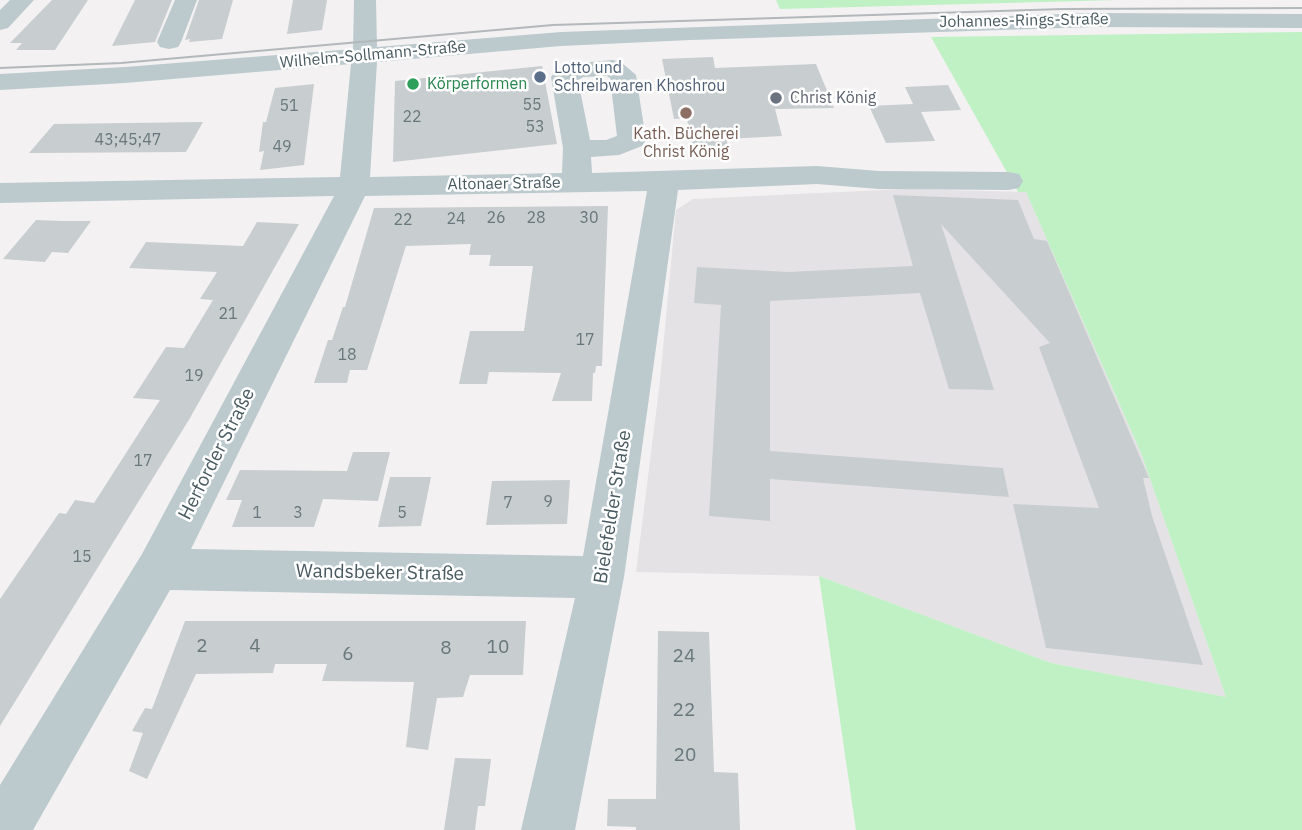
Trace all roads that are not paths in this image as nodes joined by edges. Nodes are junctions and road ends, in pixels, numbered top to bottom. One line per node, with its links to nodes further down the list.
1 (23, 0): 5 (street)
2 (186, 0): 7 (street)
3 (365, 0): 8 (street, Herforder Straße)
4 (1302, 20): 6 (street, Johannes-Rings-Straße)
5 (0, 23)
6 (747, 31): 8 (street, Wilhelm-Sollmann-Straße)
7 (169, 42)
8 (363, 55): 9 (street, Wilhelm-Sollmann-Straße); 14 (street, Herforder Straße)
9 (0, 82)
10 (577, 148): 13 (street)
11 (664, 181): 12 (street, Altonaer Straße); 13 (street, Altonaer Straße); 17 (street, Bielefelder Straße)
12 (1008, 181)
13 (577, 182): 14 (street, Altonaer Straße)
14 (354, 187): 15 (street, Altonaer Straße); 16 (street, Herforder Straße)
15 (6, 199)
16 (158, 569): 17 (street, Wandsbeker Straße); 18 (street, Herforder Straße)
17 (602, 577): 19 (street, Bielefelder Straße)
18 (3, 830)
19 (548, 830)

